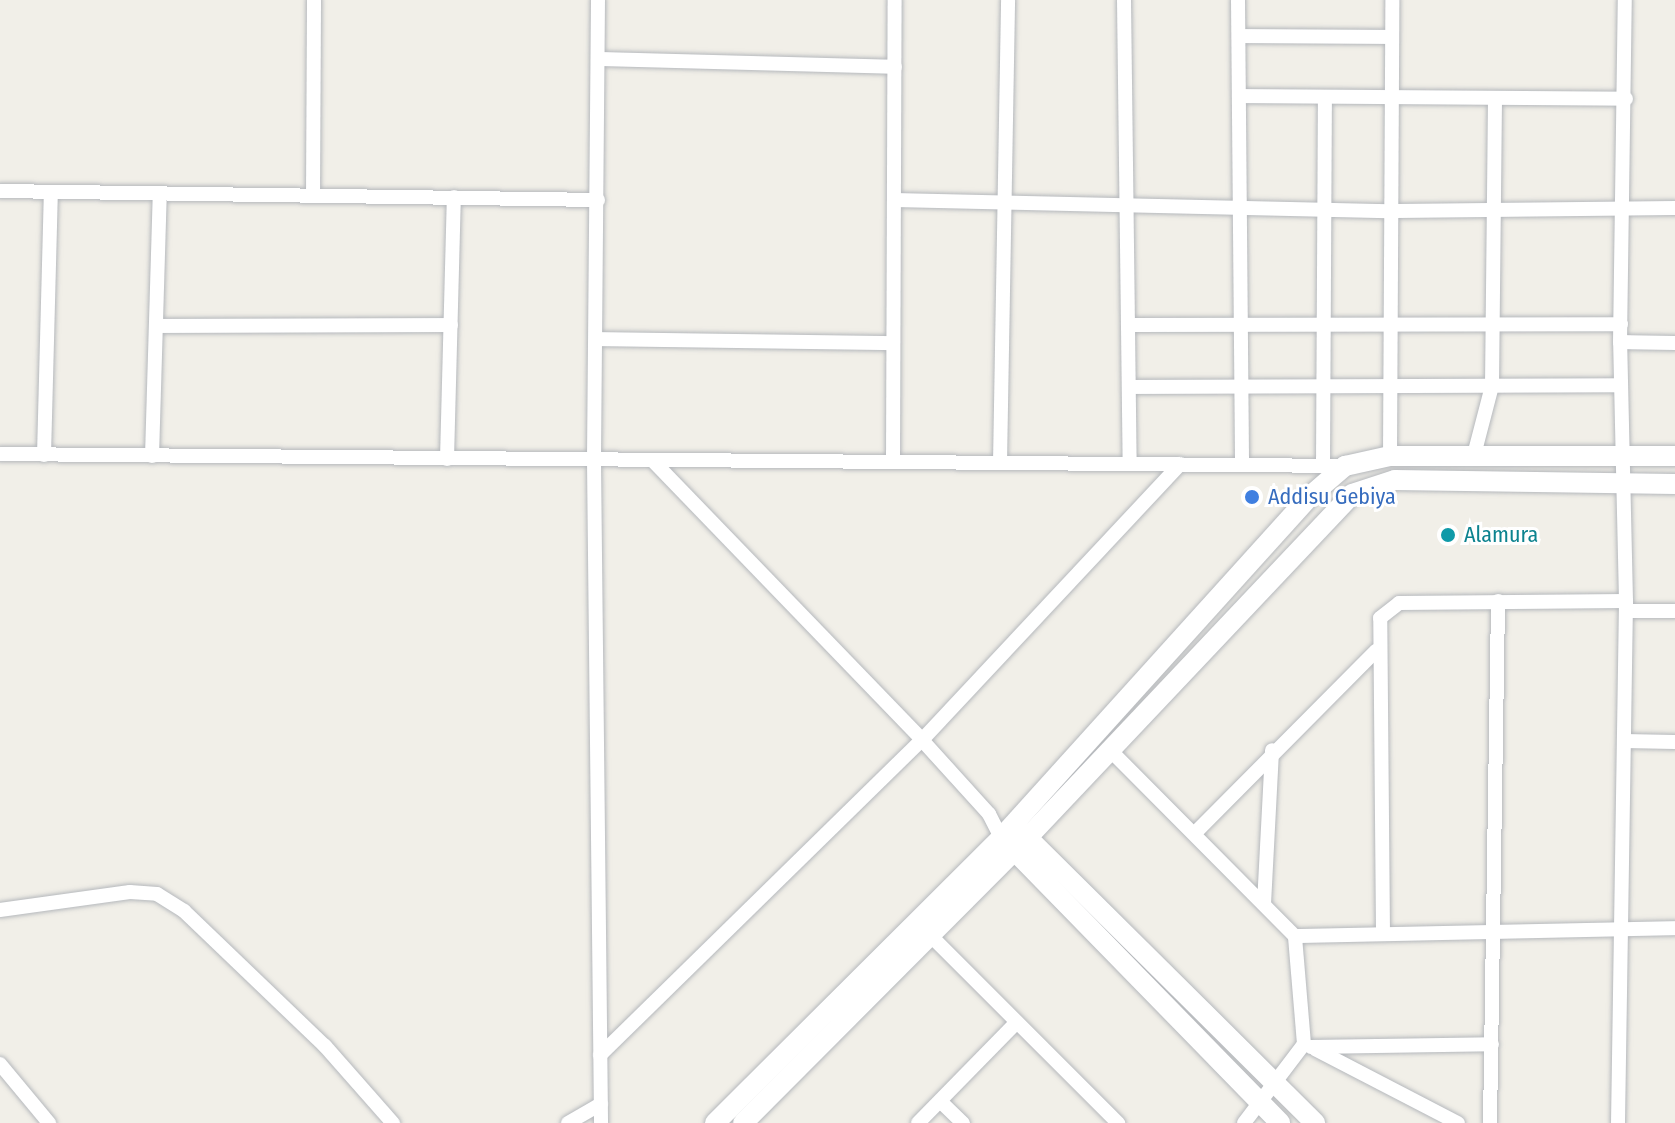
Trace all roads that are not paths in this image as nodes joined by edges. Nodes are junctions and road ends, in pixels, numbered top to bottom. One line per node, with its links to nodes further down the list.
1 (314, 0): 21 (street)
2 (598, 0): 11 (street)
3 (895, 0): 12 (street)
4 (1008, 0): 25 (street)
5 (1124, 0): 26 (street)
6 (1238, 0): 9 (street)
7 (1392, 0): 10 (street)
8 (1625, 0): 17 (street)
9 (1239, 36): 10 (street); 13 (street)
10 (1392, 37): 15 (street)
11 (598, 59): 12 (street); 23 (street)
12 (895, 67): 24 (street)
13 (1239, 96): 14 (street); 27 (street)
14 (1325, 97): 15 (street); 28 (street)
15 (1391, 97): 16 (street); 32 (street)
16 (1495, 99): 17 (street); 31 (street)
17 (1626, 99): 29 (street)
18 (0, 191): 19 (street)
19 (51, 192): 20 (street); 52 (street)
20 (160, 193): 21 (street); 37 (street)
21 (313, 196): 22 (street)
22 (454, 197): 23 (street); 34 (street)
23 (598, 200): 41 (street)
24 (894, 200): 25 (street); 43 (street)
25 (1007, 201): 26 (street); 62 (street)
26 (1127, 202): 27 (street); 35 (street)
27 (1240, 206): 28 (street); 38 (street)
28 (1323, 208): 32 (street); 39 (street)
29 (1623, 208): 30 (street); 31 (street); 33 (street)
30 (1675, 208)
31 (1494, 209): 32 (street); 40 (street)
32 (1389, 211): 36 (street)
33 (1621, 324): 40 (street); 42 (street)
34 (451, 325): 37 (street); 58 (street)
35 (1128, 325): 38 (street); 48 (street)
36 (1389, 325): 39 (street); 40 (street); 50 (street)
37 (156, 326): 54 (street)
38 (1241, 326): 39 (street); 49 (street)
39 (1322, 326): 46 (street)
40 (1492, 326): 47 (street)
41 (598, 339): 43 (street); 59 (street)
42 (1620, 342): 44 (street); 45 (street)
43 (893, 343): 61 (street)
44 (1675, 343)
45 (1620, 385): 47 (street); 57 (street)
46 (1322, 386): 49 (street); 50 (street); 66 (street)
47 (1492, 386): 50 (street); 53 (street)
48 (1129, 387): 49 (street); 63 (street)
49 (1242, 387): 65 (street)
50 (1389, 387): 55 (street)
51 (0, 454): 52 (street)
52 (44, 455): 54 (street)
53 (1474, 455): 55 (main road); 57 (main road)
54 (152, 456): 58 (street)
55 (1390, 456): 67 (main road)
56 (1675, 456): 57 (main road)
57 (1624, 457): 68 (street)
58 (447, 459): 59 (street)
59 (594, 461): 60 (street); 92 (street)
60 (653, 461): 61 (street); 74 (street)
61 (893, 462): 62 (street)
62 (1000, 463): 63 (street)
63 (1130, 463): 64 (street)
64 (1180, 464): 65 (street); 74 (street)
65 (1242, 464): 66 (street)
66 (1323, 464): 67 (street)
67 (1345, 466): 80 (main road)
68 (1625, 484): 69 (main road); 71 (street); 77 (main road)
69 (1675, 484)
70 (1498, 601): 71 (street); 73 (street); 85 (street)
71 (1626, 606): 72 (street); 75 (street)
72 (1675, 611)
73 (1376, 651): 78 (street); 87 (street)
74 (922, 740): 80 (street); 92 (street)
75 (1624, 741): 76 (street); 86 (street)
76 (1675, 742)
77 (1110, 750): 79 (street); 80 (main road)
78 (1272, 750): 79 (street); 81 (street)
79 (1195, 833): 81 (street)
80 (1014, 838): 84 (main road); 94 (main road); 97 (main road)
81 (1264, 904): 88 (street)
82 (0, 910): 99 (street)
83 (1675, 928): 86 (street)
84 (923, 929): 89 (street); 102 (main road); 103 (main road)
85 (1490, 930): 86 (street); 87 (street); 90 (street)
86 (1623, 930): 112 (street)
87 (1383, 933): 88 (street)
88 (1295, 936): 91 (street)
89 (1017, 1022): 95 (street); 106 (street)
90 (1492, 1044): 91 (street); 111 (street)
91 (1308, 1045): 94 (street); 110 (street)
92 (600, 1055): 96 (street)
93 (0, 1064): 98 (street)
94 (1277, 1085): 97 (street); 109 (main road)
95 (940, 1101): 104 (street); 105 (street)
96 (601, 1104): 100 (street); 101 (street)
97 (1262, 1104): 107 (street); 108 (main road)
98 (49, 1123)
99 (393, 1123)
100 (568, 1123)
101 (601, 1123)
102 (715, 1123)
103 (743, 1123)
104 (918, 1123)
105 (963, 1123)
106 (1118, 1123)
107 (1244, 1123)
108 (1280, 1123)
109 (1315, 1123)
110 (1458, 1123)
111 (1490, 1123)
112 (1618, 1123)

